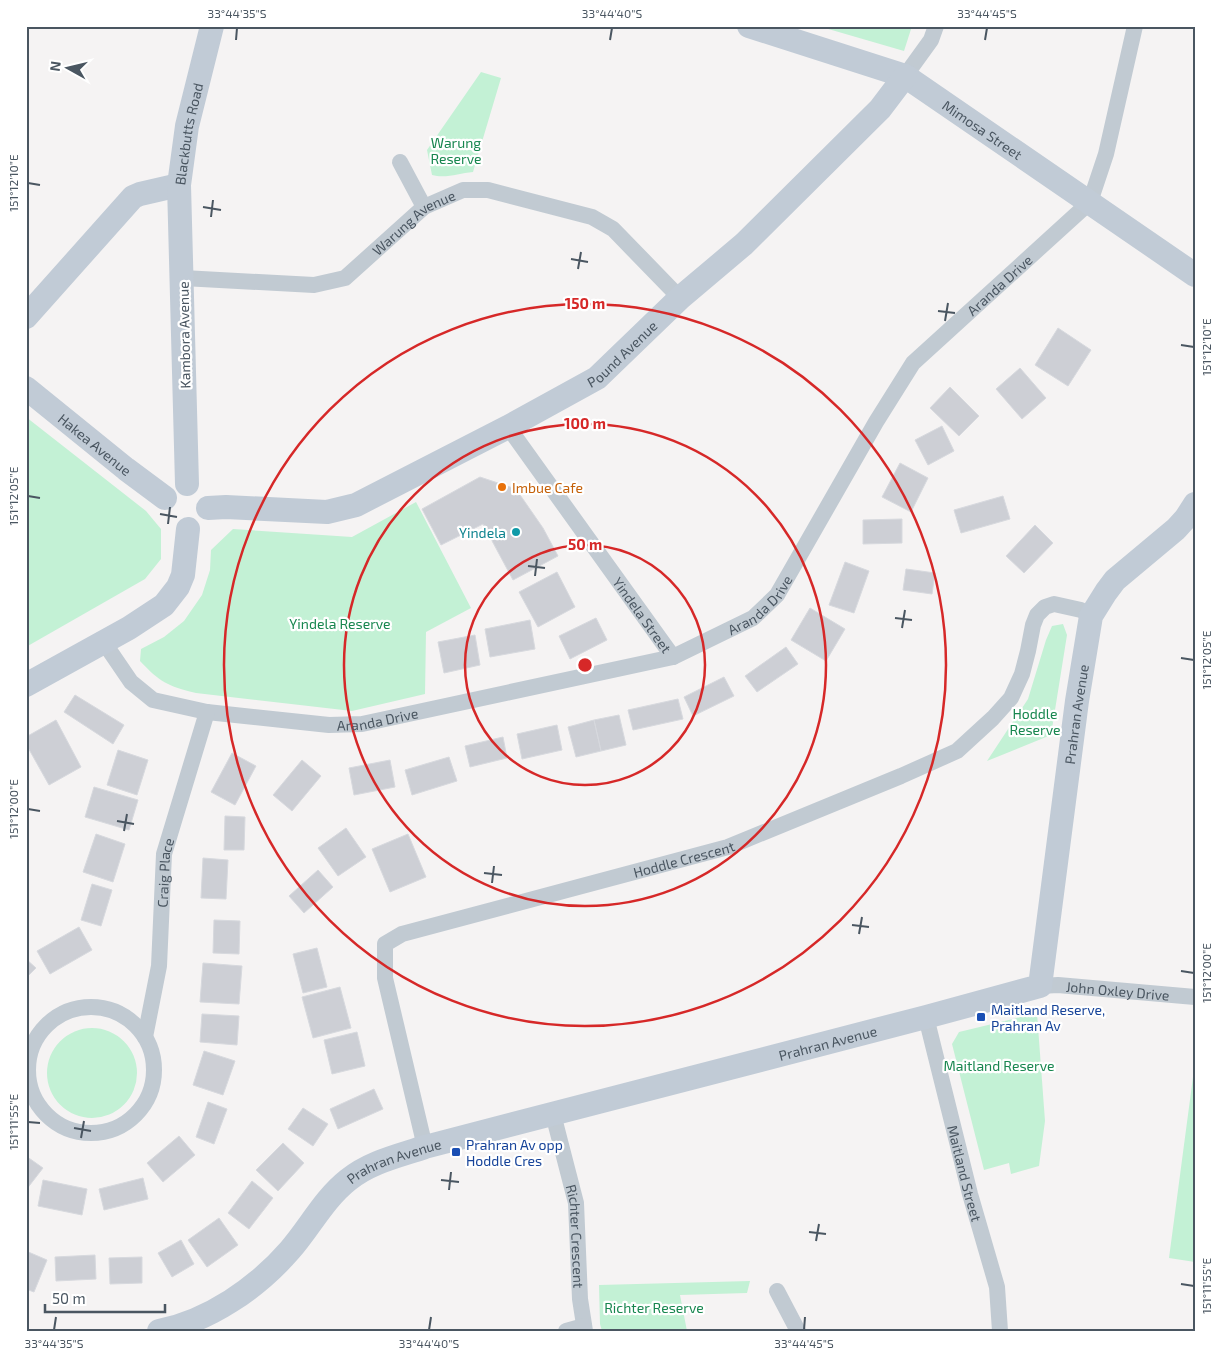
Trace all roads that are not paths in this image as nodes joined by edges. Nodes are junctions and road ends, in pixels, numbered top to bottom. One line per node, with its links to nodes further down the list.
1 (212, 26): 7 (street, Blackbutts Road)
2 (749, 26): 5 (street, Mimosa Street)
3 (936, 26): 5 (street, Pound Avenue)
4 (1135, 26): 8 (street, Aranda Drive)
5 (905, 76): 8 (street, Mimosa Street); 12 (street, Pound Avenue)
6 (400, 162): 9 (street)
7 (179, 185): 11 (street, Kambora Avenue); 13 (street, Blackbutts Road)
8 (1090, 202): 10 (street, Mimosa Street); 22 (street, Aranda Drive)
9 (424, 207): 11 (street, Warung Avenue); 12 (street, Warung Avenue)
10 (1195, 274)
11 (183, 278): 16 (street, Kambora Avenue)
12 (680, 298): 15 (street, Pound Avenue)
13 (26, 318)
14 (26, 388): 19 (street, Hakea Avenue)
15 (508, 427): 18 (street, Pound Avenue); 22 (street, Yindela Street)
16 (187, 484): 18 (street); 19 (street)
17 (1195, 504): 20 (street, Prahran Avenue)
18 (208, 508): 19 (street)
19 (172, 516): 21 (street)
20 (1091, 616): 25 (street, Prahran Avenue); 30 (street, Hoddle Crescent)
21 (103, 641): 23 (street); 24 (street, Aranda Drive)
22 (673, 657): 24 (street, Aranda Drive)
23 (26, 685)
24 (207, 712): 28 (street, Craig Place)
25 (1040, 986): 26 (street, John Oxley Drive); 27 (street, Prahran Avenue)
26 (1195, 997)
27 (926, 1017): 29 (street, Prahran Avenue); 36 (street, Maitland Street)
28 (145, 1037): 28 (street)
29 (553, 1114): 30 (street, Prahran Avenue); 32 (street, Richter Crescent)
30 (425, 1147): 33 (street, Prahran Avenue)
31 (777, 1291): 35 (street)
32 (584, 1328): 34 (street)
33 (159, 1331)
34 (566, 1331)
35 (798, 1331)
36 (1000, 1331)

